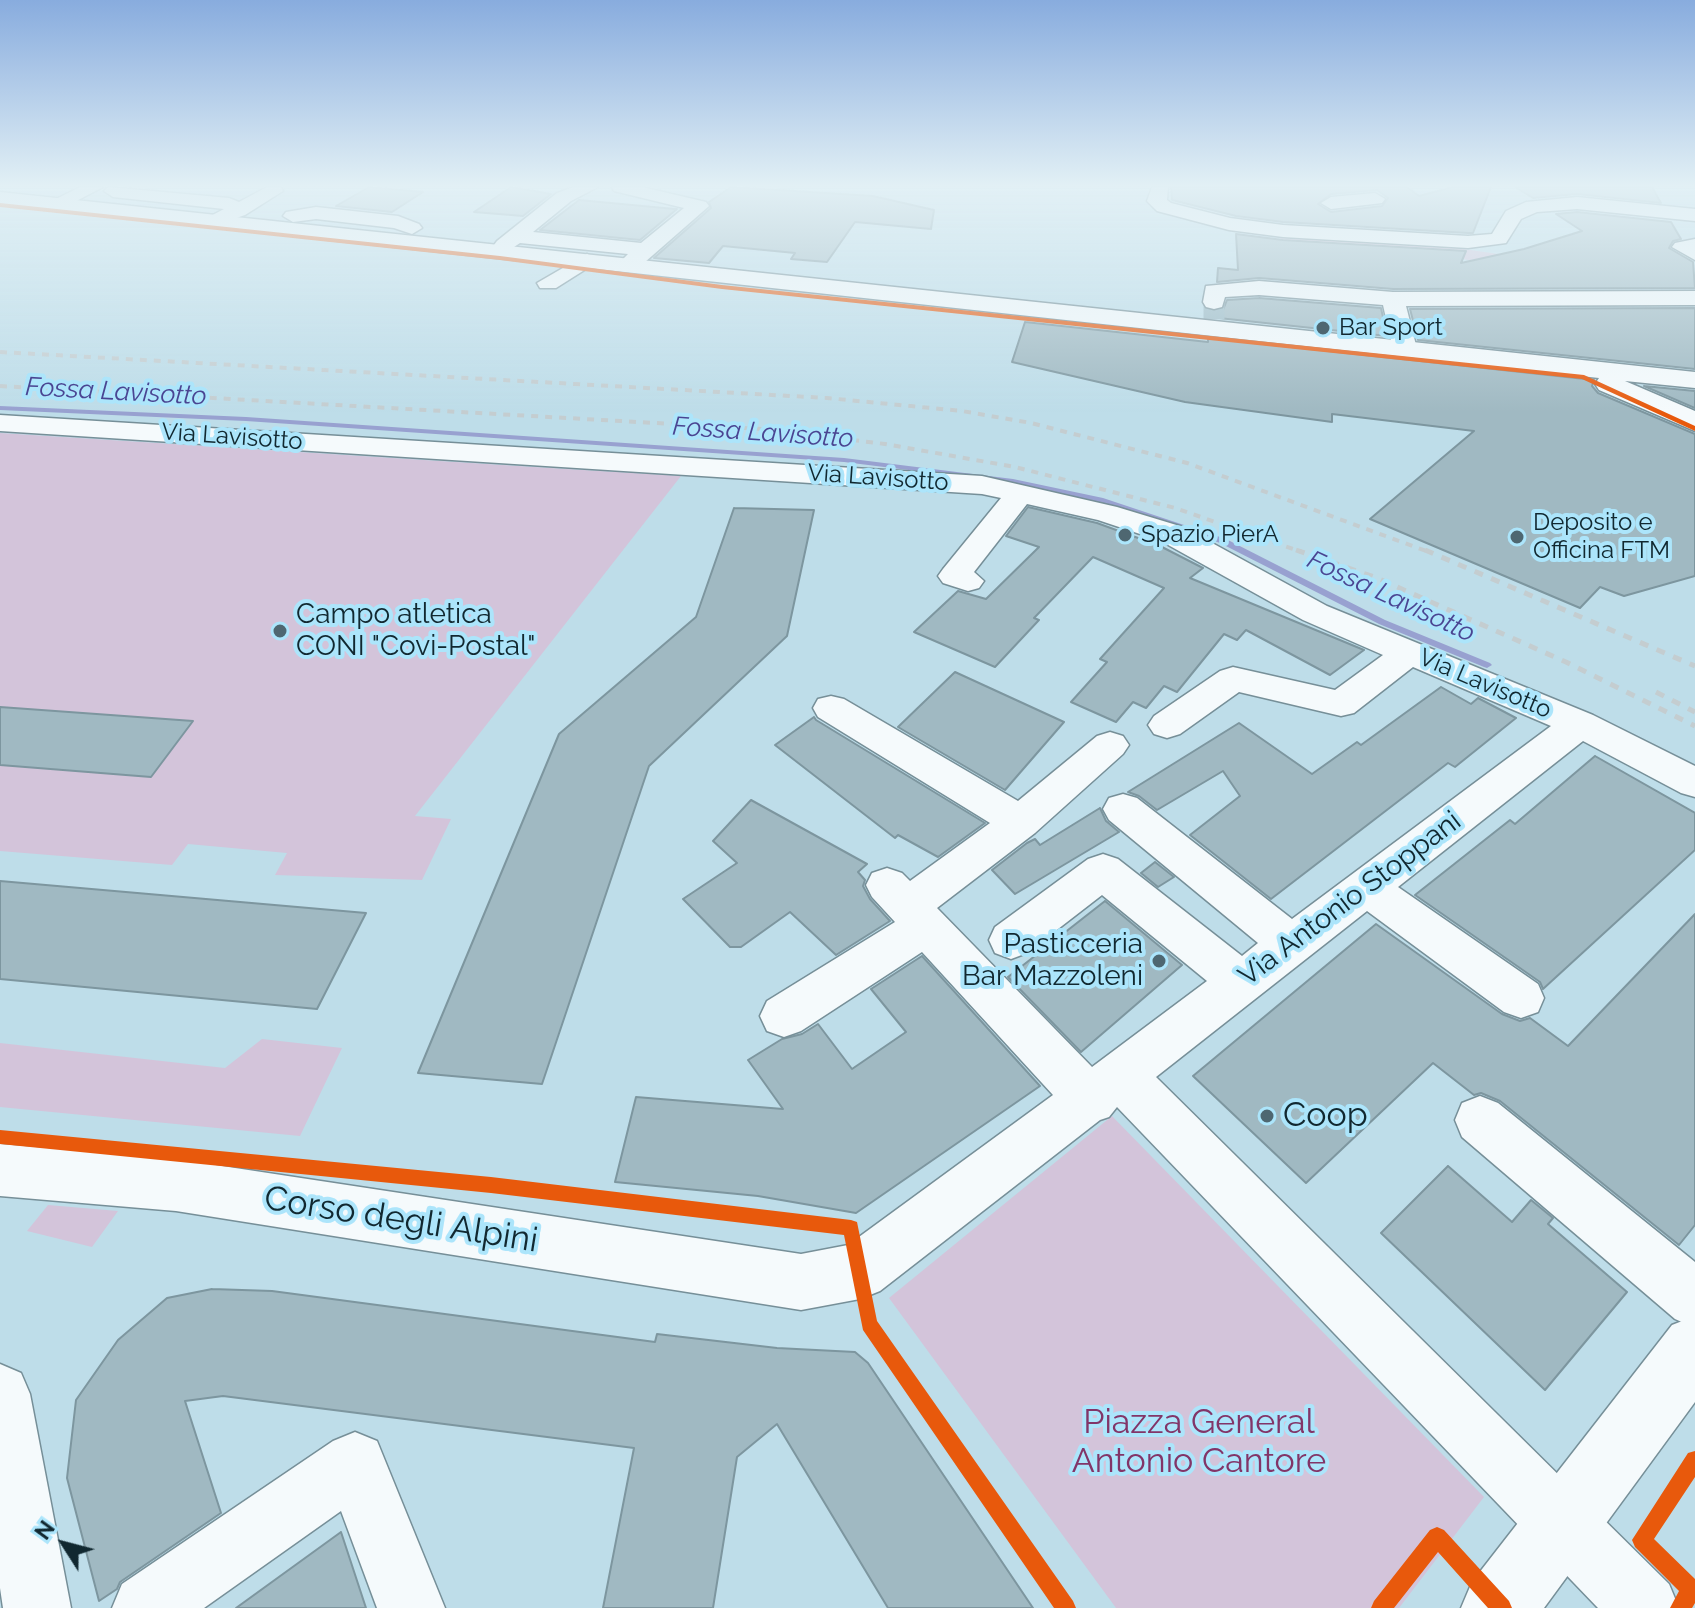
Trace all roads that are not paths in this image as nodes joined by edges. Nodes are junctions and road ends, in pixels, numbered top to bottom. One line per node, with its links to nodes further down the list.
1 (584, 262): 3 (street)
2 (686, 262): 8 (main road)
3 (548, 283)
4 (1610, 297): 5 (street); 6 (street); 9 (street)
5 (1695, 298)
6 (1402, 301): 7 (street); 8 (street); 10 (street)
7 (1467, 310)
8 (1214, 316): 10 (main road)
9 (1626, 327)
10 (1405, 349): 11 (main road)
11 (1546, 363): 12 (main road); 14 (main road)
12 (1664, 376): 13 (main road); 14 (main road)
13 (1695, 380)
14 (1639, 396): 15 (main road)
15 (1695, 422)
16 (0, 423): 17 (street, Via Lavisotto)
17 (1020, 494): 18 (street); 19 (street, Via Lavisotto)
18 (968, 581)
19 (1410, 652): 21 (street, Via Lavisotto); 22 (street)
20 (831, 708): 26 (street)
21 (1580, 724): 24 (street, Via Lavisotto); 27 (street, Via Antonio Stoppani)
22 (1167, 725)
23 (1110, 745): 26 (street)
24 (1695, 783)
25 (1123, 809): 30 (street)
26 (1021, 822): 28 (street)
27 (1366, 887): 30 (street, Via Antonio Stoppani); 32 (street)
28 (907, 906): 33 (street); 34 (street)
29 (1011, 940): 31 (street)
30 (1291, 944): 31 (street, Via Antonio Stoppani)
31 (1241, 982): 34 (street, Via Antonio Stoppani)
32 (1521, 998)
33 (784, 1016)
34 (1105, 1087): 36 (street, Corso degli Alpini); 40 (street)
35 (1480, 1120): 37 (street)
36 (0, 1170)
37 (1695, 1299)
38 (1695, 1348): 40 (main road)
39 (0, 1394): 41 (street)
40 (1563, 1523): 44 (main road); 45 (street)
41 (37, 1608)
42 (146, 1608): 43 (street)
43 (411, 1608)
44 (1498, 1608)
45 (1645, 1608)

